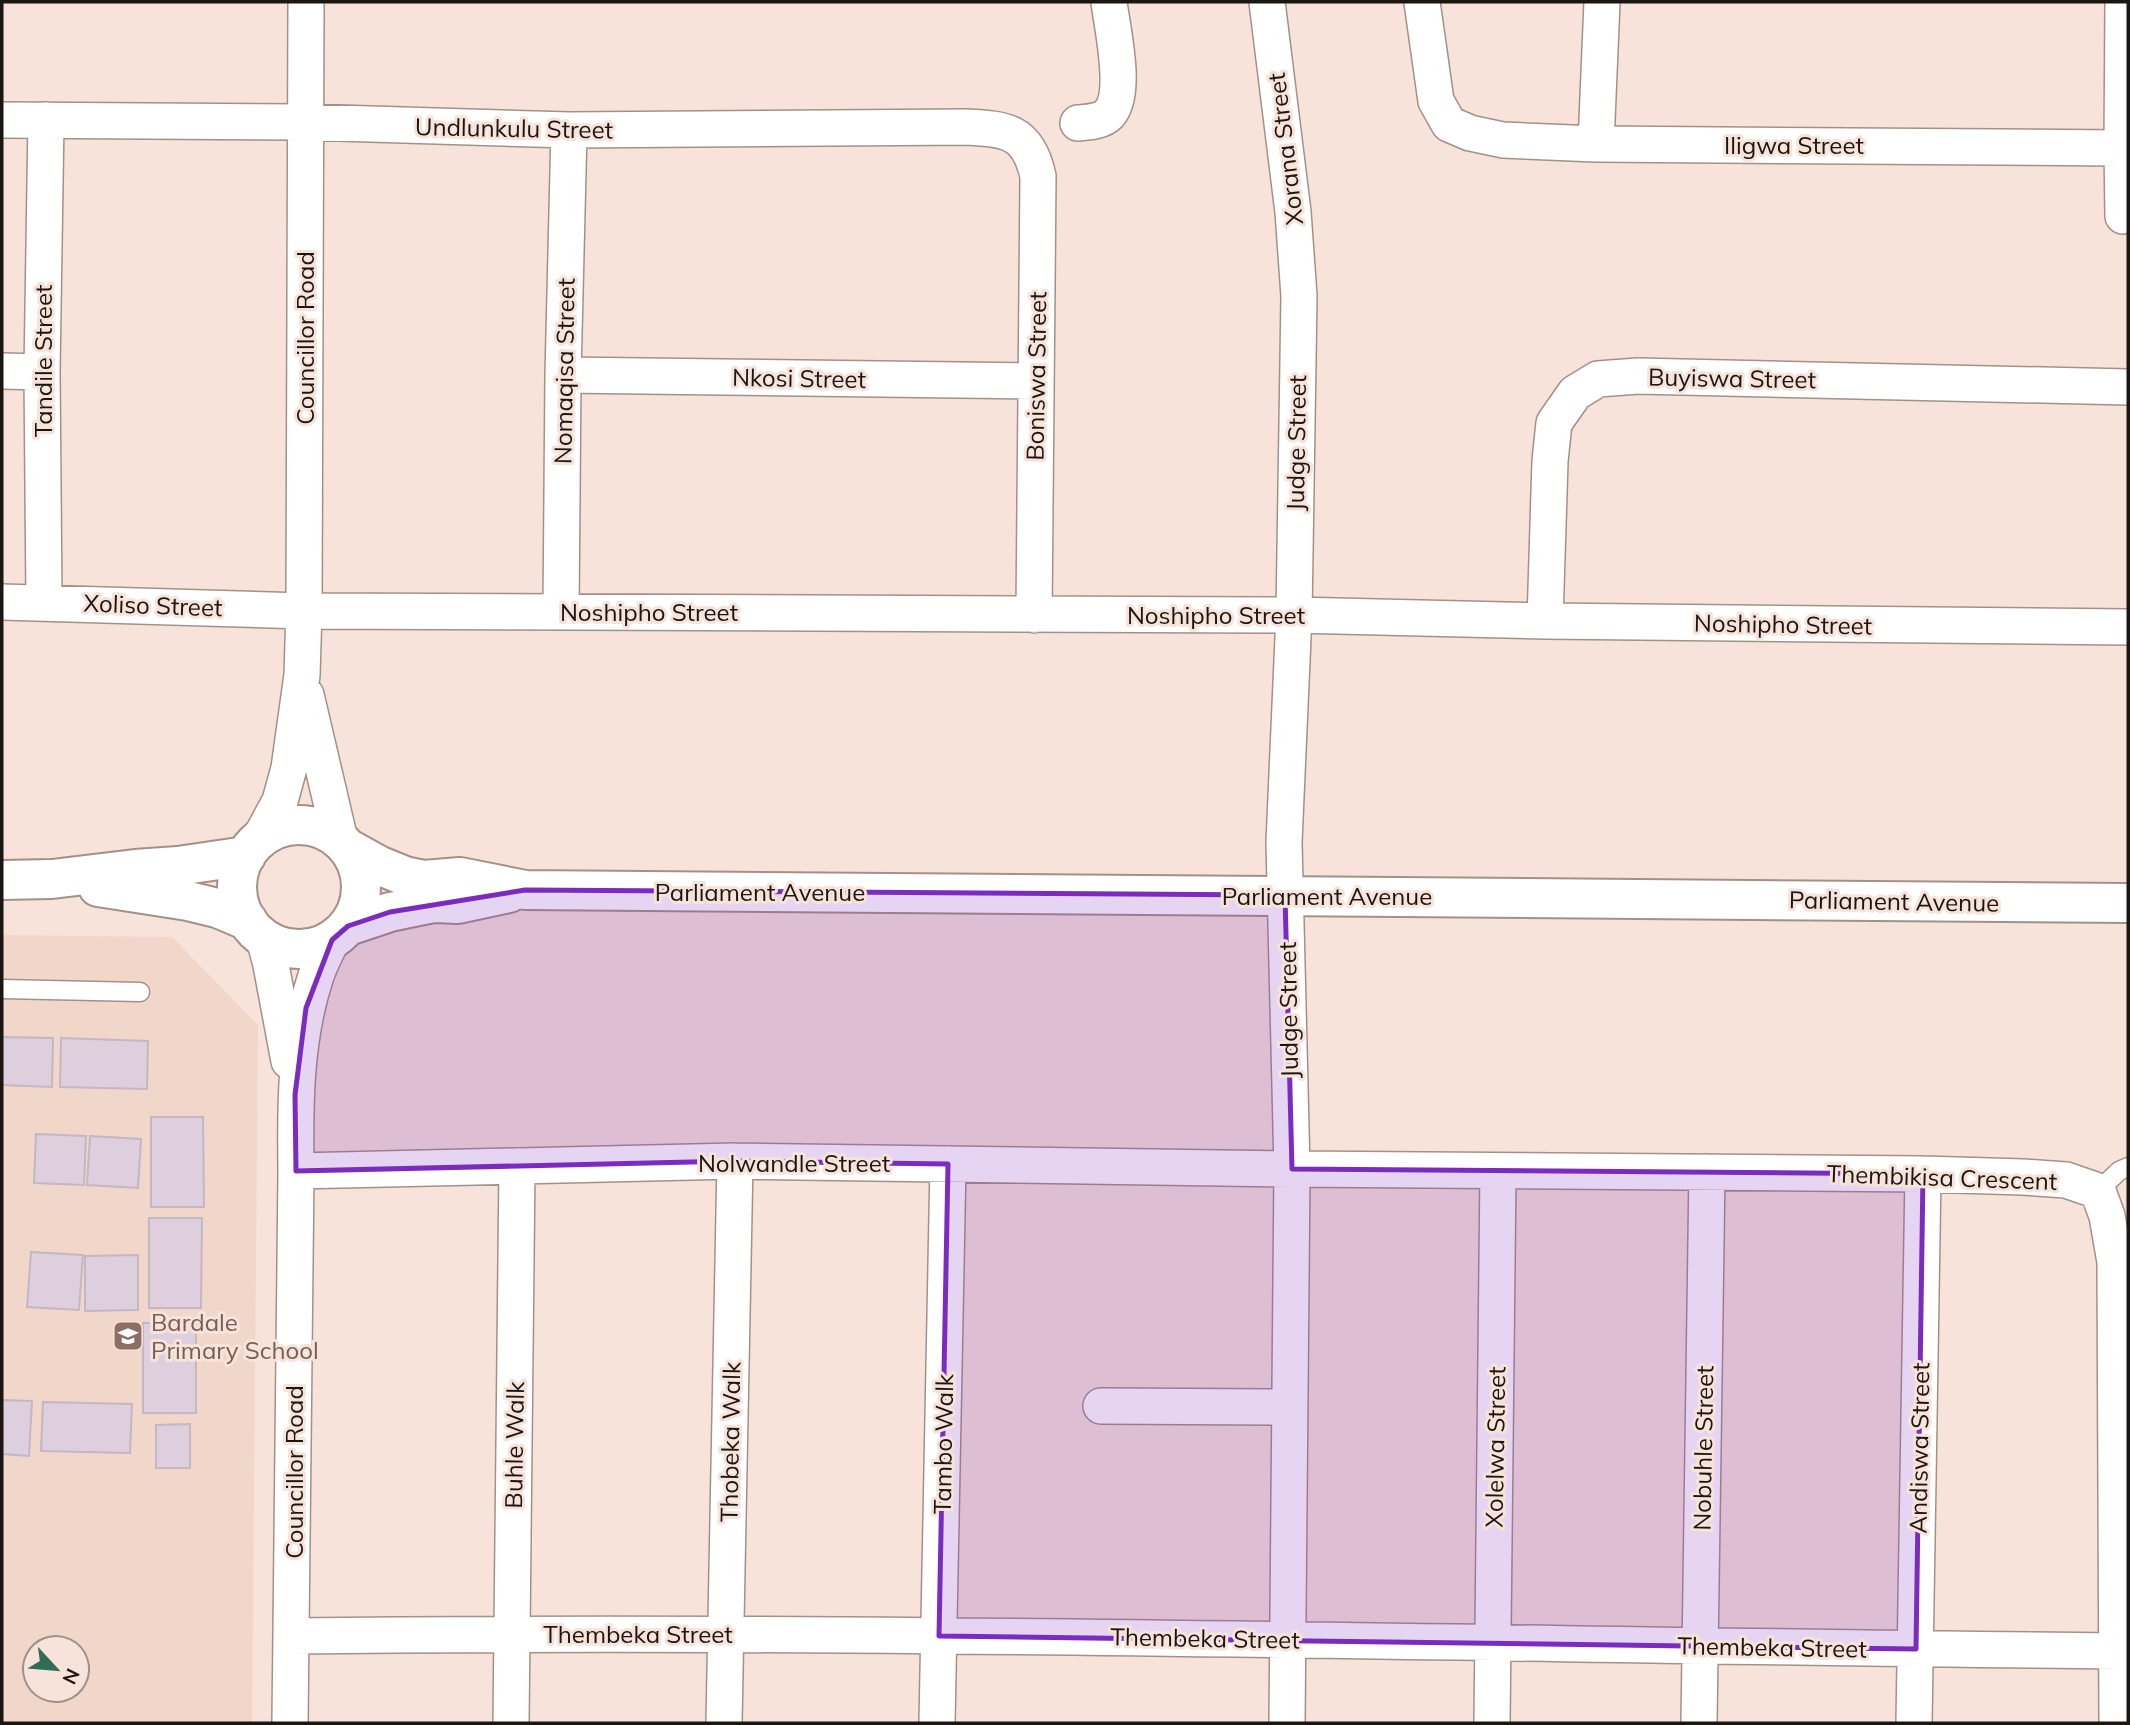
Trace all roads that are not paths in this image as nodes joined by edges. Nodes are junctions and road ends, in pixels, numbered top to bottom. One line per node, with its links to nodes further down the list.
1 (306, 2): 9 (street, Councillor Road)
2 (1109, 2): 10 (street)
3 (1267, 2): 16 (street, Xorana Street)
4 (1422, 2): 13 (street, Iligwa Street)
5 (1602, 2): 13 (street)
6 (2123, 2): 14 (street)
7 (2, 120): 8 (street, Undlunkulu Street)
8 (46, 120): 9 (street, Undlunkulu Street); 18 (street, Tandile Street)
9 (305, 122): 11 (street, Undlunkulu Street); 24 (street, Councillor Road)
10 (1078, 123)
11 (569, 131): 12 (street, Undlunkulu Street); 19 (street, Nomaqisa Street)
12 (1023, 142): 20 (street, Boniswa Street)
13 (1596, 144): 14 (street, Iligwa Street)
14 (2122, 148): 15 (street)
15 (2123, 216)
16 (1299, 296): 27 (street, Judge Street)
17 (2, 371): 18 (street)
18 (42, 372): 22 (street, Tandile Street)
19 (563, 375): 20 (street, Nkosi Street); 25 (street, Nomaqisa Street)
20 (1036, 381): 26 (street, Boniswa Street)
21 (2128, 387): 28 (street, Buyiswa Street)
22 (44, 601): 23 (street, Xoliso Street); 24 (street, Xoliso Street)
23 (2, 602)
24 (304, 611): 25 (street, Noshipho Street); 30 (street, Councillor Road)
25 (561, 612): 26 (street, Noshipho Street)
26 (1034, 615): 27 (street, Noshipho Street)
27 (1294, 615): 28 (street, Noshipho Street); 36 (street, Judge Street)
28 (1545, 621): 29 (street, Noshipho Street)
29 (2128, 627)
30 (302, 675): 31 (street, Councillor Road); 32 (street, Councillor Road)
31 (344, 845): 32 (street); 35 (street, Parliament Avenue); 39 (street)
32 (253, 848): 33 (street); 38 (street)
33 (51, 879): 34 (street); 38 (street)
34 (2, 880)
35 (525, 890): 36 (street, Parliament Avenue); 39 (street, Parliament Avenue)
36 (1285, 895): 37 (street, Parliament Avenue); 47 (street, Judge Street)
37 (2128, 904)
38 (256, 930): 39 (street); 42 (street, Councillor Road)
39 (340, 933): 42 (street, Councillor Road)
40 (2, 989): 41 (lane)
41 (140, 992)
42 (295, 1096): 48 (street, Councillor Road)
43 (735, 1161): 44 (street, Nolwandle Street); 45 (street, Nolwandle Street); 56 (street, Thobeka Walk)
44 (948, 1164): 47 (street, Nolwandle Street); 58 (street, Tambo Walk)
45 (517, 1166): 48 (street, Nolwandle Street); 55 (street, Buhle Walk)
46 (2128, 1167): 52 (lane)
47 (1292, 1169): 49 (street, Thembikisa Crescent); 54 (street, Judge Street)
48 (296, 1171): 57 (street, Councillor Road)
49 (1498, 1171): 50 (street, Thembikisa Crescent); 60 (street, Xolelwa Street)
50 (1707, 1172): 51 (street, Thembikisa Crescent); 61 (street, Nobuhle Street)
51 (1923, 1174): 52 (street, Thembikisa Crescent); 62 (street, Andiswa Street)
52 (2098, 1191): 63 (street)
53 (1101, 1406): 54 (street)
54 (1290, 1407): 59 (street, Judge Street)
55 (512, 1633): 56 (street, Thembeka Street); 57 (street, Thembeka Street); 65 (street, Buhle Walk)
56 (726, 1635): 58 (street, Thembeka Street); 66 (street, Thobeka Walk)
57 (292, 1636): 64 (street, Councillor Road)
58 (939, 1636): 59 (street, Thembeka Street); 67 (street, Tambo Walk)
59 (1287, 1638): 60 (street, Thembeka Street); 68 (street, Judge Street)
60 (1493, 1642): 61 (street, Thembeka Street); 69 (street, Xolelwa Street)
61 (1700, 1647): 62 (street, Thembeka Street); 70 (street, Nobuhle Street)
62 (1916, 1649): 63 (street, Thembeka Street); 71 (street, Andiswa Street)
63 (2117, 1651): 72 (street)
64 (290, 1723)
65 (511, 1723)
66 (724, 1723)
67 (937, 1723)
68 (1287, 1723)
69 (1492, 1723)
70 (1699, 1723)
71 (1914, 1723)
72 (2117, 1723)

